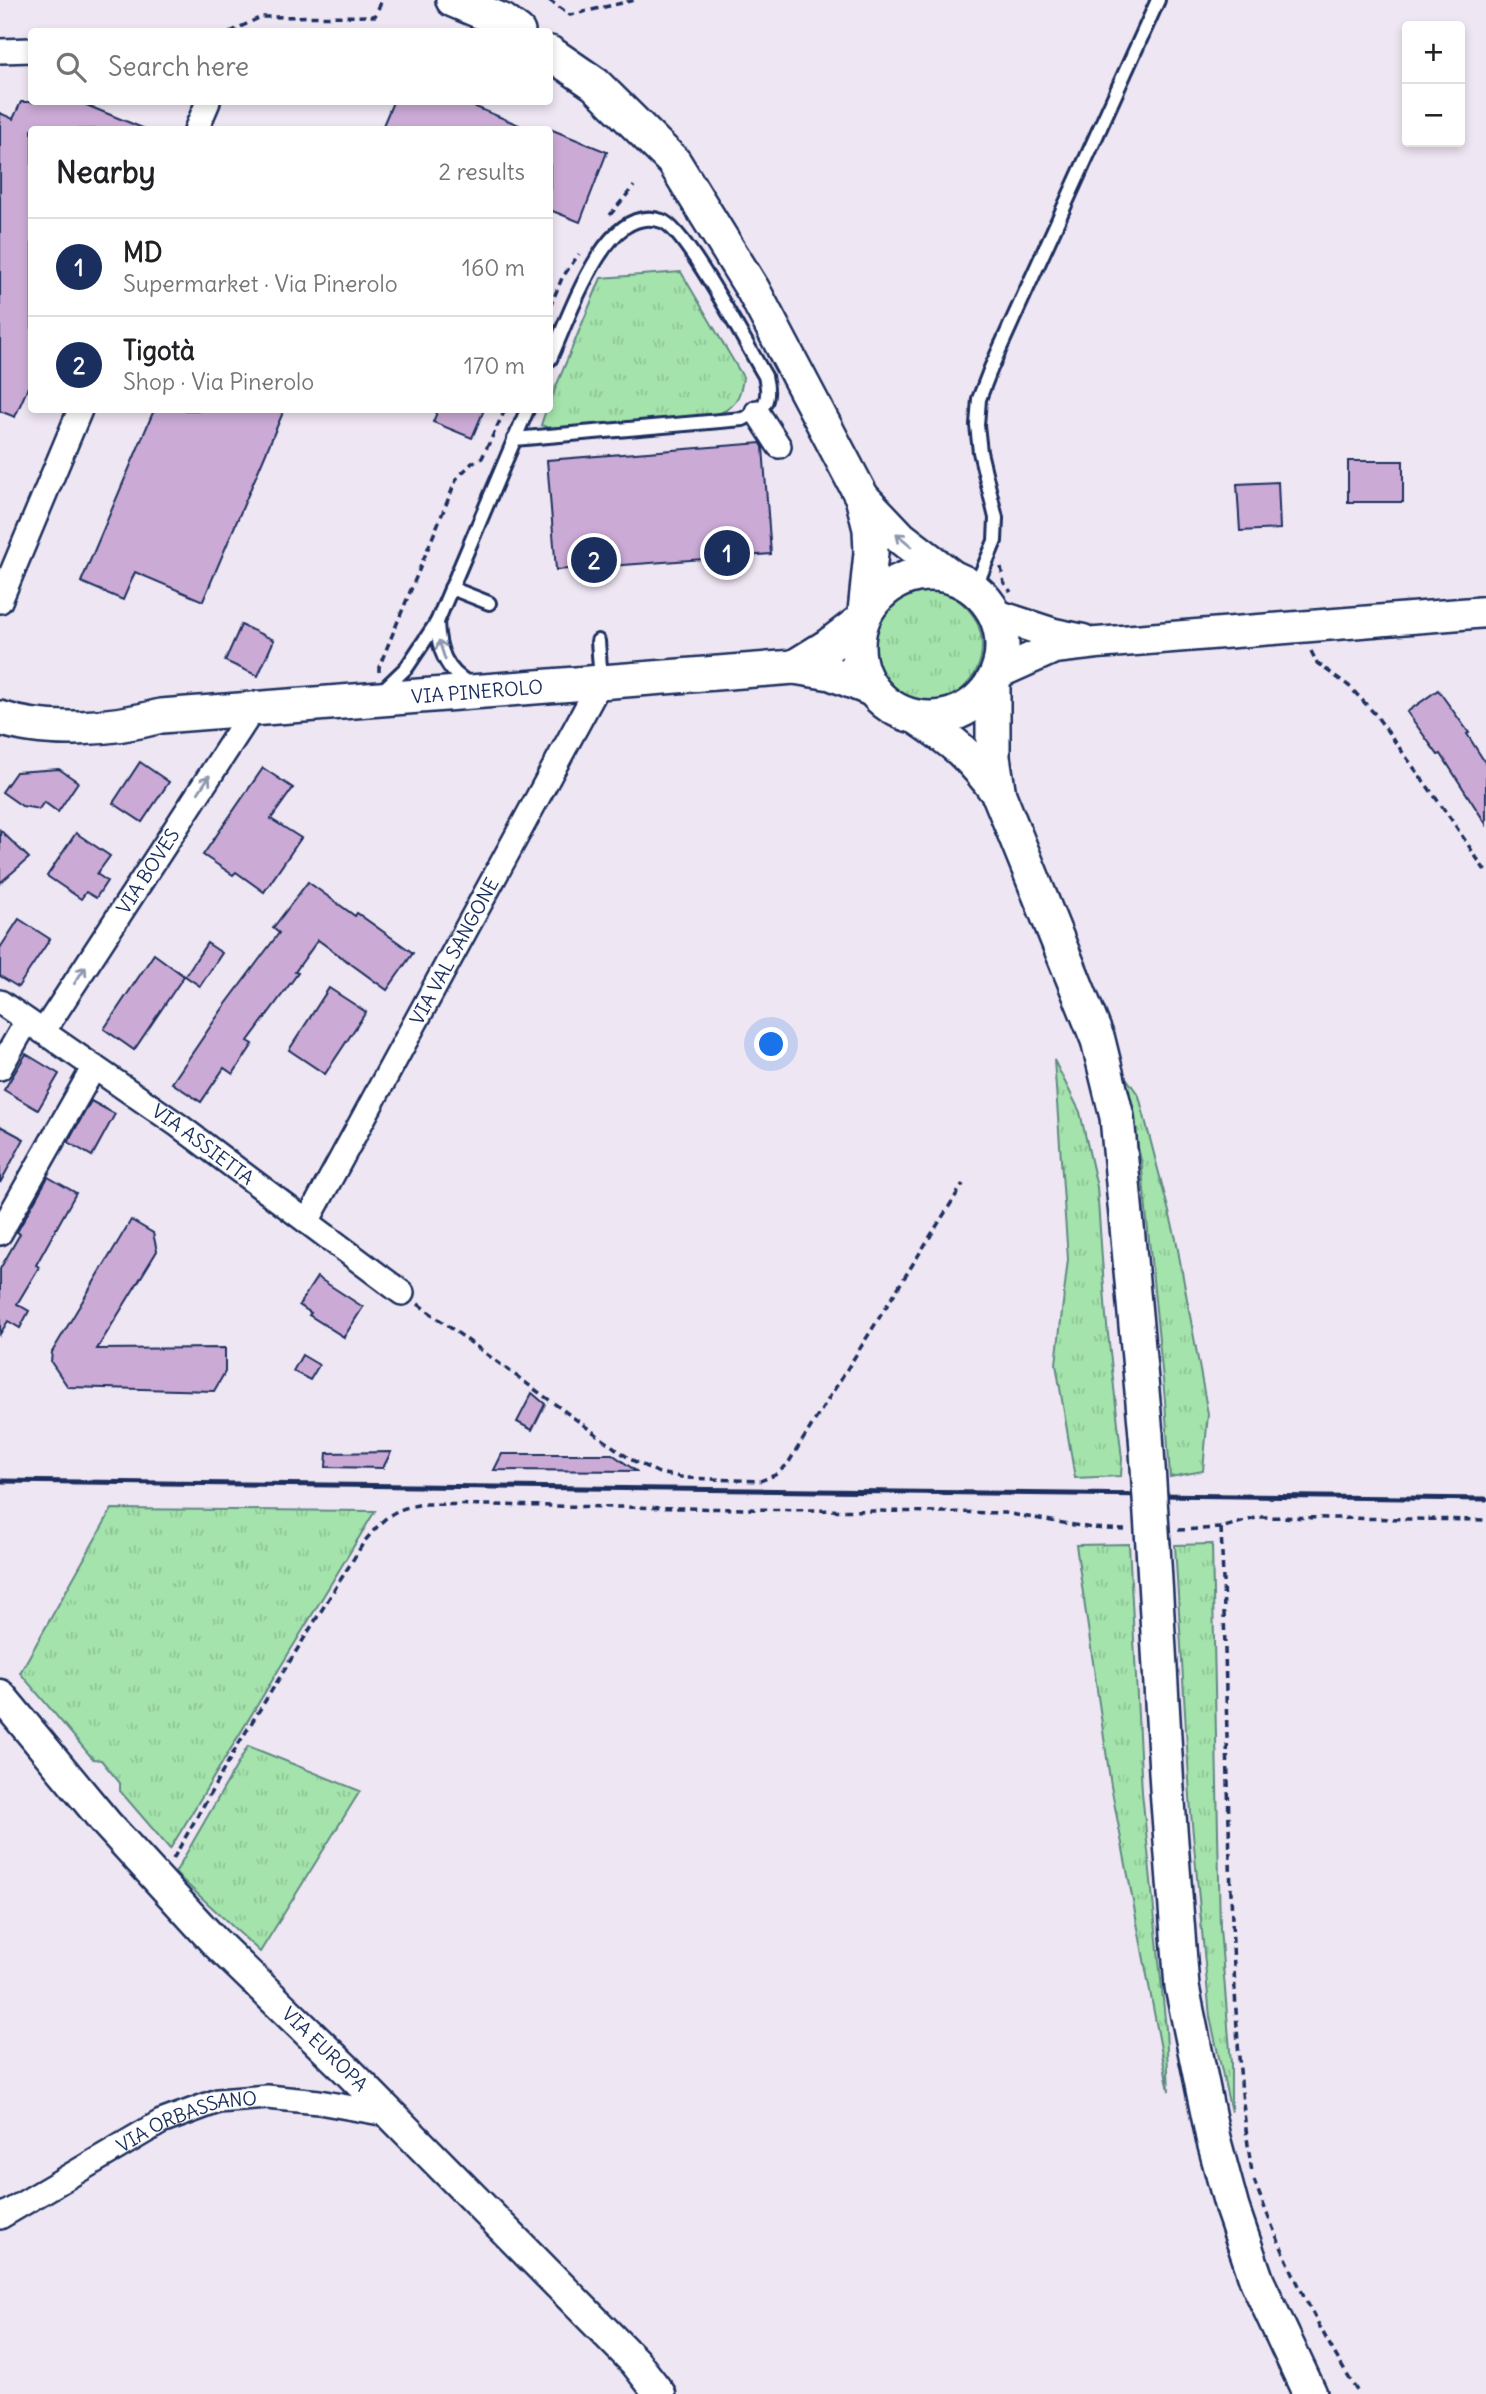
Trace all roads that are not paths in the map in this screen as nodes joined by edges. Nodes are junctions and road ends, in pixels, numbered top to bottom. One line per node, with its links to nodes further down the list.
1 (453, 0): 3 (main road)
2 (1158, 0): 16 (lane)
3 (512, 28)
4 (28, 50): 5 (street)
5 (0, 51)
6 (553, 55): 15 (main road)
7 (207, 105): 8 (street)
8 (198, 126)
9 (553, 352): 10 (lane)
10 (757, 412): 13 (lane); 14 (street)
11 (78, 413): 18 (street)
12 (526, 413): 13 (lane)
13 (514, 439): 17 (lane)
14 (779, 446)
15 (862, 497): 16 (main road, one-way to 15); 22 (main road)
16 (963, 582): 20 (main road); 22 (main road)
17 (451, 588): 19 (lane); 23 (lane)
18 (0, 601)
19 (489, 603)
20 (1005, 607): 25 (street); 27 (main road)
21 (1486, 612): 25 (street)
22 (863, 616): 26 (main road, VIA PINEROLO); 30 (main road)
23 (437, 622): 29 (lane); 31 (lane, one-way to 23)
24 (598, 641): 28 (lane)
25 (1097, 643): 27 (street)
26 (794, 667): 28 (main road, VIA PINEROLO); 30 (main road, VIA PINEROLO)
27 (995, 678): 36 (main road); 37 (main road)
28 (601, 681): 31 (main road, VIA PINEROLO); 42 (street, VIA VAL SANGONE)
29 (380, 683): 31 (main road, VIA PINEROLO); 33 (main road, VIA PINEROLO)
30 (871, 689): 36 (main road)
31 (491, 691)
32 (0, 700): 34 (main road, VIA PINEROLO)
33 (253, 711): 34 (main road, VIA PINEROLO); 39 (street, VIA BOVES, one-way to 33)
34 (161, 716): 35 (main road, VIA PINEROLO)
35 (0, 718)
36 (918, 718): 37 (main road)
37 (999, 795): 49 (main road, bridge)
38 (0, 1002): 39 (street, VIA ASSIETTA)
39 (35, 1027): 40 (street, VIA ASSIETTA); 41 (street, VIA BOVES)
40 (94, 1067): 42 (street, VIA ASSIETTA); 43 (street)
41 (0, 1068)
42 (308, 1220): 44 (street, VIA ASSIETTA)
43 (0, 1233)
44 (402, 1293)
45 (0, 1695): 46 (street, VIA EUROPA)
46 (392, 2115): 47 (street, VIA ORBASSANO); 48 (street, VIA EUROPA)
47 (0, 2217)
48 (660, 2394)
49 (1310, 2394)

